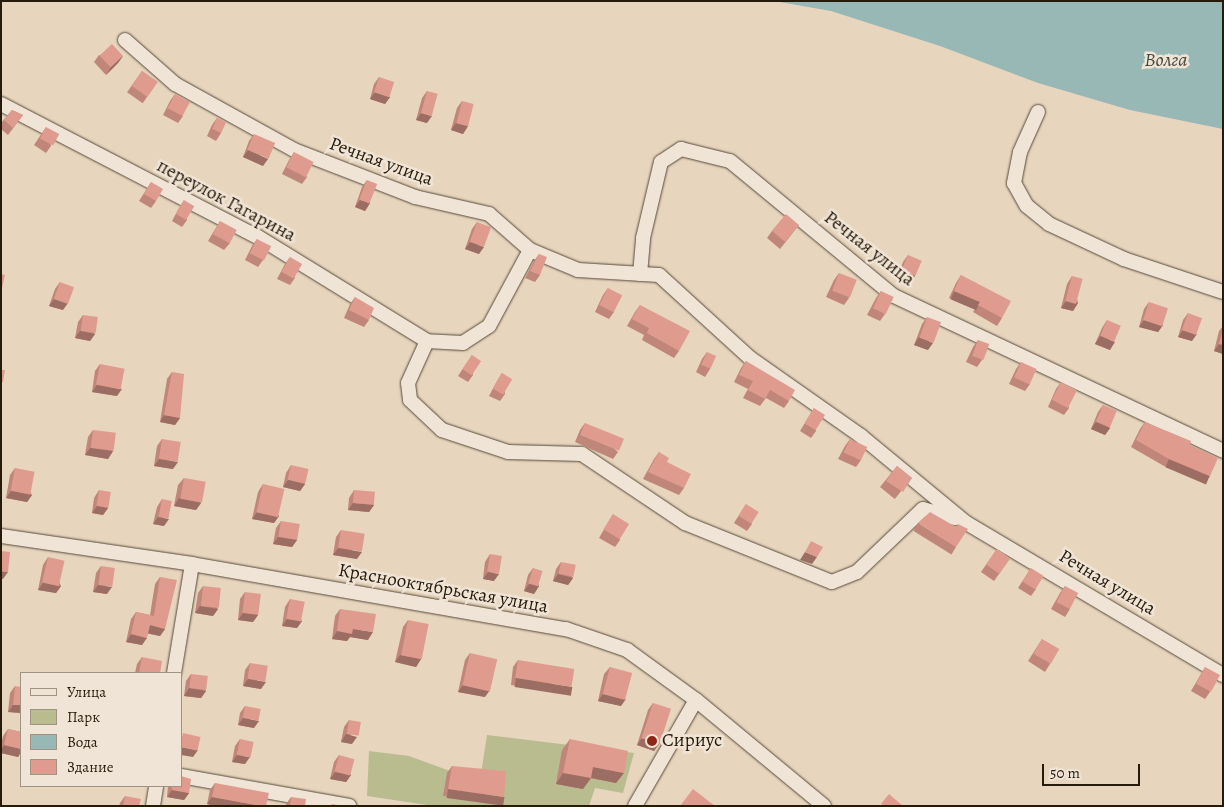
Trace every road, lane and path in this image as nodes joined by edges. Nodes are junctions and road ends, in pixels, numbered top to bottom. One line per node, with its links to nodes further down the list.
1 (125, 40): 4 (street, Речная улица)
2 (1, 104): 7 (street, переулок Гагарина)
3 (1038, 112): 6 (street)
4 (530, 250): 5 (street, Речная улица); 7 (street)
5 (640, 274): 8 (street, Речная улица); 9 (street, Речная улица)
6 (1223, 292)
7 (428, 341): 9 (street)
8 (1223, 452)
9 (965, 522): 13 (street, Речная улица)
10 (1, 536): 11 (street, Краснооктябрьская улица)
11 (192, 564): 12 (street); 14 (street, Краснооктябрьская улица)
12 (174, 672)
13 (1223, 675)
14 (696, 700): 19 (street); 20 (street, Краснооктябрьская улица)
15 (182, 776): 18 (street)
16 (156, 787): 17 (street)
17 (153, 806)
18 (349, 806)
19 (635, 806)
20 (824, 806)

